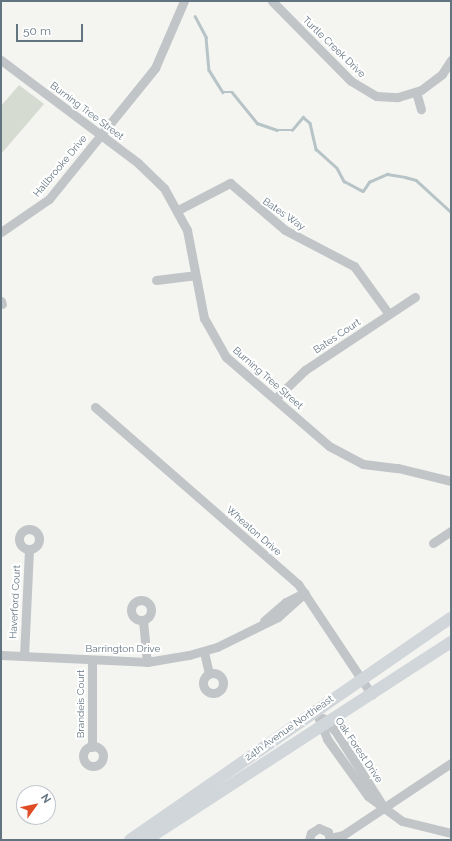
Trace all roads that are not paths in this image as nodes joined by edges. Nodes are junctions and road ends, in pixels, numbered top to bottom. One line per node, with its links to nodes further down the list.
1 (184, 1): 7 (street, Hallbrooke Drive)
2 (272, 1): 5 (street, Turtle Creek Drive)
3 (1, 60): 7 (street, Burning Tree Street)
4 (451, 60): 5 (street)
5 (416, 92): 6 (street)
6 (421, 109)
7 (100, 134): 8 (street, Burning Tree Street); 9 (street, Hallbrooke Drive)
8 (178, 210): 10 (street, Burning Tree Street); 13 (street, Bates Way)
9 (1, 232)
10 (194, 275): 11 (street); 14 (street, Burning Tree Street)
11 (156, 280)
12 (415, 297): 13 (street, Bates Court)
13 (388, 313): 14 (street, Bates Court)
14 (275, 399): 16 (street, Burning Tree Street)
15 (95, 407): 20 (street, Wheaton Drive)
16 (451, 481)
17 (451, 531): 18 (street)
18 (433, 543)
19 (29, 548): 26 (street, Haverford Court)
20 (305, 593): 24 (street, Barrington Drive); 30 (street, Wheaton Drive)
21 (451, 618): 30 (street, 24th Avenue Northeast)
22 (143, 620): 28 (street)
23 (451, 642): 31 (street, 24th Avenue Northeast)
24 (204, 652): 28 (street, Barrington Drive); 29 (street)
25 (1, 655): 26 (street, Barrington Drive)
26 (24, 656): 27 (street, Barrington Drive)
27 (92, 661): 28 (street, Barrington Drive); 34 (street, Brandeis Court)
28 (147, 662)
29 (209, 673)
30 (362, 678): 31 (street, Wheaton Drive); 32 (street, 24th Avenue Northeast)
31 (372, 695): 33 (street, 24th Avenue Northeast)
32 (315, 709): 33 (street, Oak Forest Drive); 39 (street, 24th Avenue Northeast)
33 (326, 726): 36 (street, Oak Forest Drive); 40 (street, 24th Avenue Northeast)
34 (92, 747)
35 (451, 763): 36 (street)
36 (384, 808): 37 (street, Oak Forest Drive); 38 (street)
37 (451, 833)
38 (330, 839): 41 (street)
39 (130, 840)
40 (146, 840)
41 (309, 840)

